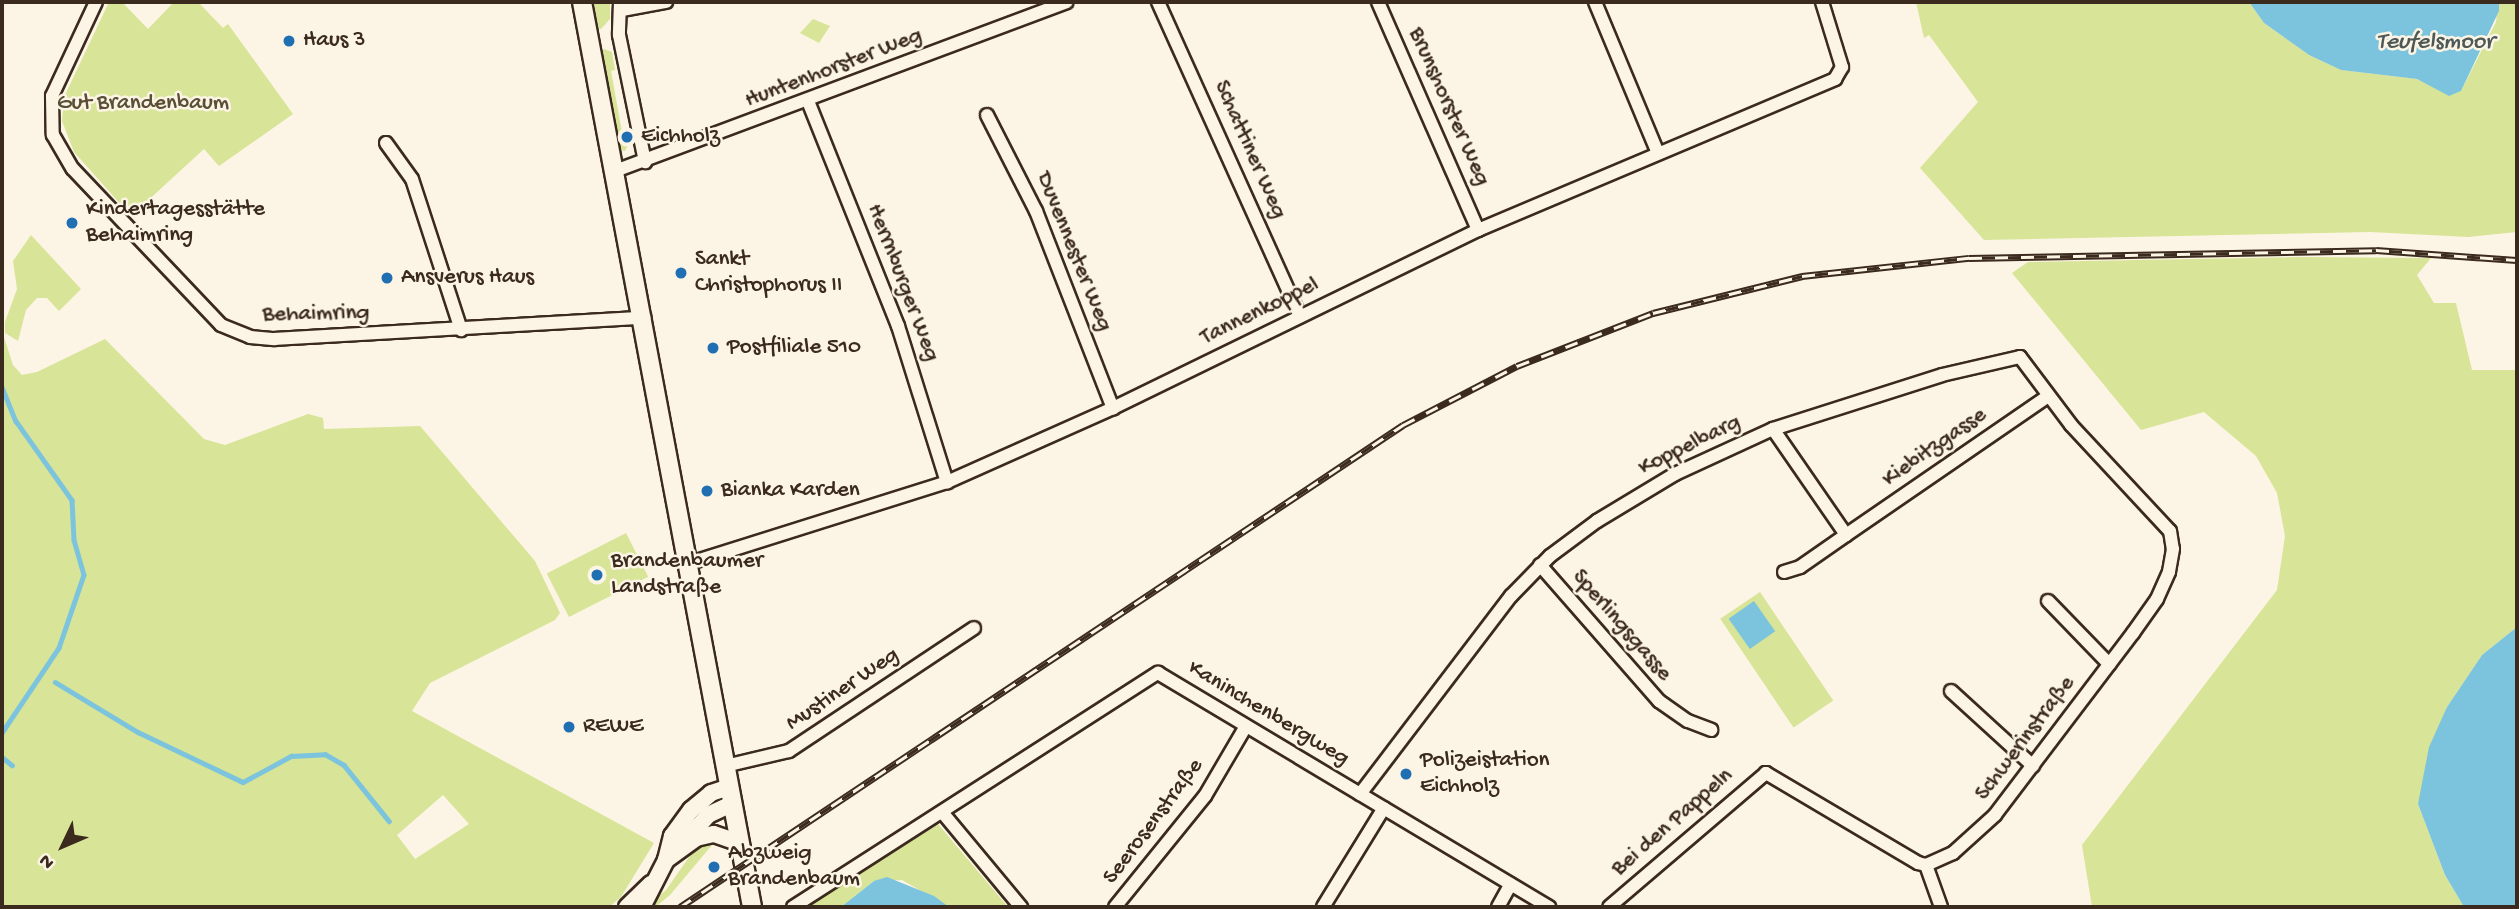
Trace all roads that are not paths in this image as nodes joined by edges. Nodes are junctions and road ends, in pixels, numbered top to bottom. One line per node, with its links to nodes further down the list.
1 (96, 2): 19 (street, Behaimring)
2 (582, 2): 15 (main road)
3 (666, 2): 9 (street)
4 (1066, 2): 10 (street, Huntenhorster Weg)
5 (1158, 2): 17 (street, Schattiner Weg)
6 (1378, 2): 16 (street, Brunshorster Weg)
7 (1595, 2): 13 (street)
8 (1822, 2): 13 (street, Tannenkoppel)
9 (621, 6): 14 (street)
10 (808, 101): 14 (street, Huntenhorster Weg); 24 (street, Herrnburger Weg)
11 (987, 115): 21 (street, Duvennester Weg)
12 (386, 143): 19 (street)
13 (1657, 151): 16 (street, Tannenkoppel)
14 (645, 162): 15 (street, Huntenhorster Weg)
15 (615, 171): 18 (main road)
16 (1478, 230): 17 (street, Tannenkoppel)
17 (1300, 316): 21 (street, Tannenkoppel)
18 (644, 318): 19 (street, Behaimring); 26 (main road)
19 (461, 330)
20 (2048, 396): 22 (street, Koppelbarg); 23 (street, Koppelbarg); 25 (street, Kiebitzgasse)
21 (1113, 408): 24 (street, Tannenkoppel)
22 (1773, 429): 25 (street); 27 (street, Koppelbarg)
23 (2109, 467): 31 (street, Schwerinstraße)
24 (947, 482): 26 (street, Tannenkoppel)
25 (1846, 535): 28 (street, Kiebitzgasse)
26 (687, 564): 35 (main road)
27 (1540, 565): 34 (street, Sperlingsgasse); 37 (street, Koppelbarg)
28 (1784, 572)
29 (2048, 601): 31 (street)
30 (974, 628): 35 (street, Mustiner Weg)
31 (2109, 664): 36 (street, Schwerinstraße)
32 (1951, 691): 36 (street)
33 (1246, 726): 37 (street, Kaninchenbergweg); 40 (street, Kaninchenbergweg); 51 (street, Seerosenstraße)
34 (1711, 730)
35 (725, 766): 38 (main road)
36 (2033, 766): 43 (street, Schwerinstraße)
37 (1360, 794): 39 (street, Kaninchenbergweg)
38 (731, 796): 41 (main road); 42 (street)
39 (1384, 808): 45 (street, Kaninchenbergweg); 52 (street)
40 (942, 812): 49 (street, Kaninchenbergweg); 50 (street)
41 (740, 843): 42 (street); 48 (main road)
42 (672, 855): 44 (street)
43 (1926, 865): 55 (street, Bei den Pappeln); 56 (street)
44 (651, 884): 46 (street); 47 (street)
45 (1511, 884): 53 (street); 54 (street, Kaninchenbergweg)
46 (627, 907)
47 (642, 907)
48 (752, 907)
49 (793, 907)
50 (1021, 907)
51 (1115, 907)
52 (1323, 907)
53 (1498, 907)
54 (1549, 907)
55 (1609, 907)
56 (1941, 907)

